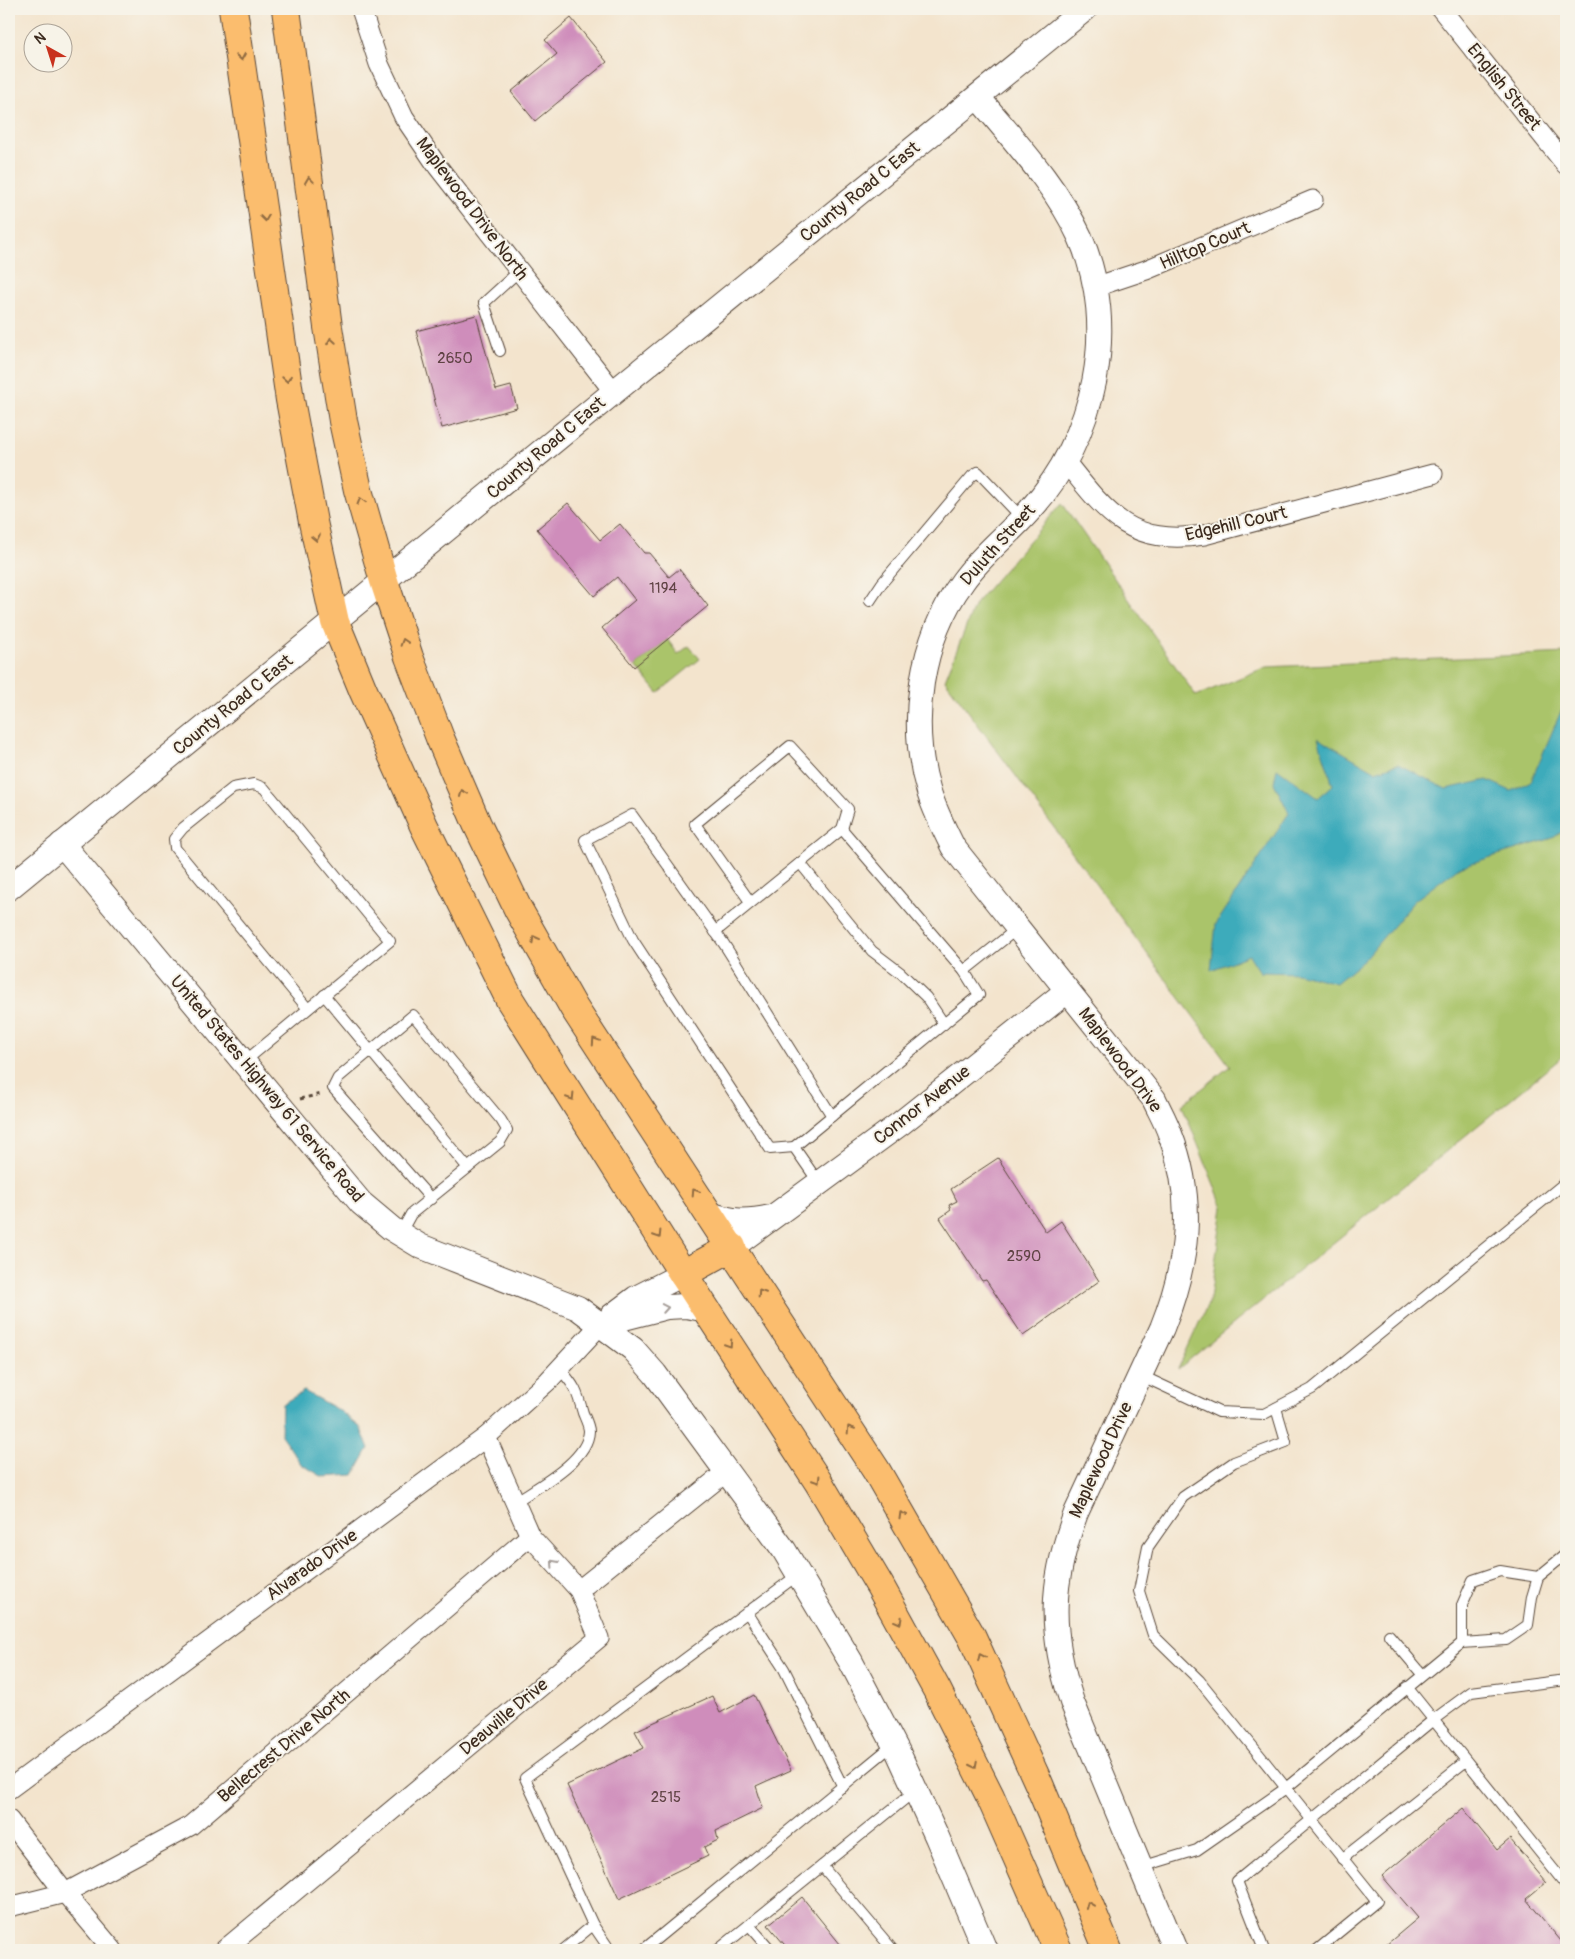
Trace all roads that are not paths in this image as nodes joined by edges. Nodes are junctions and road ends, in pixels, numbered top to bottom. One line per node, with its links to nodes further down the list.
1 (233, 9): 18 (main road, one-way to 18)
2 (286, 9): 16 (main road, one-way to 2)
3 (361, 9): 9 (street, Maplewood Drive North)
4 (1085, 9): 6 (street, County Road C East)
5 (1441, 9): 7 (street, English Street)
6 (978, 97): 10 (street, Duluth Street); 12 (street, County Road C East)
7 (1566, 165)
8 (1313, 200): 10 (street, Hilltop Court)
9 (519, 271): 11 (lane); 12 (street, Maplewood Drive North)
10 (1095, 287): 13 (street, Duluth Street)
11 (500, 351)
12 (614, 392): 16 (street, County Road C East)
13 (1065, 461): 14 (street, Edgehill Court); 15 (street, Duluth Street)
14 (1433, 474)
15 (1022, 518): 17 (lane); 24 (street, Duluth Street)
16 (384, 582): 18 (street, County Road C East); 39 (main road, one-way to 16)
17 (870, 601)
18 (334, 622): 20 (street, County Road C East); 43 (main road, one-way to 43)
19 (842, 829): 21 (lane); 23 (lane); 26 (lane)
20 (62, 844): 22 (street, County Road C East); 32 (street, United States Highway 61 Service Road)
21 (800, 863): 23 (lane); 30 (lane)
22 (9, 888)
23 (751, 903): 25 (lane)
24 (1018, 928): 26 (lane); 27 (street, Duluth Street)
25 (715, 932): 33 (lane); 34 (lane)
26 (964, 971): 30 (lane)
27 (1068, 990): 37 (street, Connor Avenue); 47 (street, Maplewood Drive)
28 (324, 995): 29 (lane); 29 (lane); 31 (lane)
29 (308, 1009): 32 (lane)
30 (944, 1024): 33 (lane)
31 (371, 1050): 35 (lane); 35 (lane); 38 (lane)
32 (243, 1063): 41 (street, United States Highway 61 Service Road)
33 (832, 1116): 34 (lane)
34 (794, 1147): 37 (lane)
35 (468, 1168): 38 (lane)
36 (1566, 1182): 48 (lane)
37 (819, 1183): 40 (street, Connor Avenue)
38 (431, 1198): 41 (lane)
39 (710, 1214): 40 (street, Connor Avenue); 42 (main road)
40 (775, 1217): 42 (street, Connor Avenue)
41 (400, 1234): 45 (street, United States Highway 61 Service Road)
42 (732, 1247): 43 (main road, Connor Avenue); 90 (main road, one-way to 42)
43 (683, 1274): 44 (main road); 45 (street)
44 (707, 1310): 45 (street, one-way to 44); 89 (main road, one-way to 89)
45 (601, 1324): 46 (street, Alvarado Drive); 50 (street, United States Highway 61 Service Road)
46 (560, 1369): 49 (street, Alvarado Drive); 51 (lane)
47 (1140, 1375): 48 (lane); 74 (street, Maplewood Drive)
48 (1276, 1408): 67 (lane)
49 (486, 1437): 51 (street); 68 (street, Alvarado Drive)
50 (726, 1472): 54 (street, United States Highway 61 Service Road); 56 (street)
51 (515, 1502): 52 (street)
52 (530, 1536): 56 (street, one-way to 52); 76 (street, Bellecrest Drive North)
53 (1566, 1554): 55 (lane)
54 (799, 1574): 57 (lane); 64 (street, United States Highway 61 Service Road)
55 (1538, 1577): 59 (lane); 59 (lane)
56 (579, 1590): 81 (street, Deauville Drive)
57 (747, 1612): 66 (lane); 78 (lane)
58 (1389, 1634): 60 (lane)
59 (1462, 1643): 60 (lane)
60 (1422, 1674): 62 (lane)
61 (1566, 1680): 63 (lane)
62 (1406, 1688): 63 (lane); 67 (lane)
63 (1433, 1720): 65 (lane); 71 (lane)
64 (894, 1744): 66 (lane); 69 (street, United States Highway 61 Service Road)
65 (1466, 1761): 72 (lane); 75 (lane)
66 (843, 1786): 84 (lane)
67 (1286, 1788): 71 (lane); 74 (lane)
68 (9, 1789)
69 (916, 1790): 73 (lane); 88 (street, United States Highway 61 Service Road)
70 (9, 1820): 76 (street)
71 (1312, 1821): 72 (lane); 92 (lane)
72 (1342, 1858): 93 (lane)
73 (822, 1866): 79 (lane); 87 (lane)
74 (1141, 1867): 91 (street, Maplewood Drive)
75 (1566, 1885)
76 (65, 1893): 77 (street, Bellecrest Drive North); 80 (street)
77 (9, 1907)
78 (593, 1925): 82 (lane); 83 (lane)
79 (750, 1925): 85 (lane); 86 (lane)
80 (113, 1950)
81 (224, 1950)
82 (564, 1950)
83 (610, 1950)
84 (643, 1950)
85 (718, 1950)
86 (771, 1950)
87 (893, 1950)
88 (985, 1950)
89 (1058, 1950)
90 (1108, 1950)
91 (1175, 1950)
92 (1264, 1950)
93 (1317, 1950)

